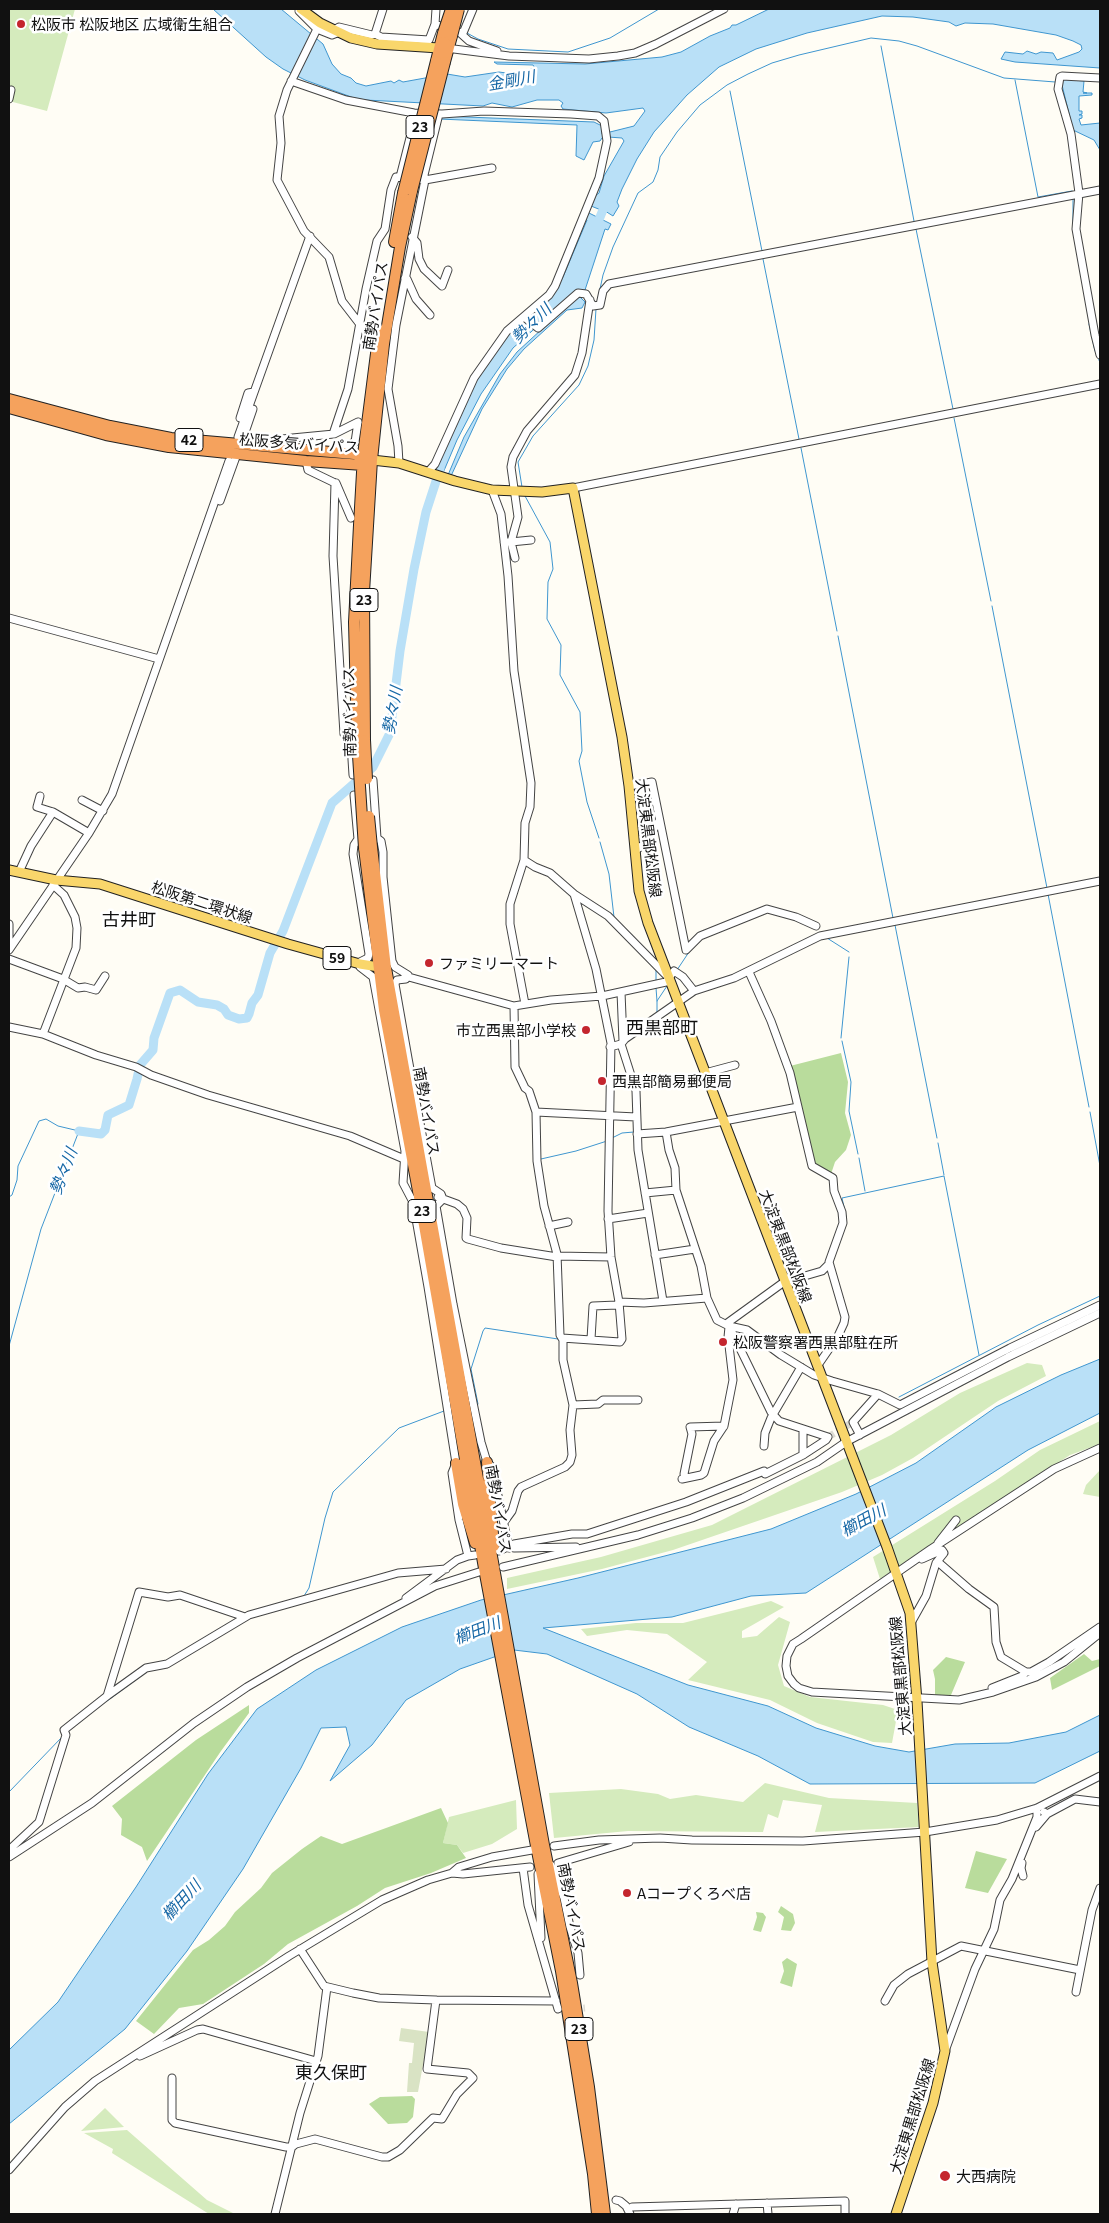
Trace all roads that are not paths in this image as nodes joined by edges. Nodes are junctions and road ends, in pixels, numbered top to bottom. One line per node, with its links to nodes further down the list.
1 (299, 9): 7 (street); 9 (main road)
2 (383, 9): 10 (street)
3 (436, 9): 8 (street)
4 (473, 9): 8 (street)
5 (724, 9): 12 (street)
6 (455, 10): 8 (highway, 南勢バイパス / 23, bridge)
7 (316, 30): 9 (street); 14 (street)
8 (449, 31): 10 (street); 11 (highway, 南勢バイパス / 23); 12 (street)
9 (336, 32): 10 (street); 11 (main road)
10 (375, 34)
11 (444, 48): 12 (street); 42 (highway, 南勢バイパス / 23, bridge)
12 (509, 56)
13 (1100, 78): 23 (street)
14 (291, 79): 17 (street); 24 (street)
15 (11, 90): 16 (street)
16 (9, 99)
17 (416, 114): 18 (street); 20 (street)
18 (439, 114): 21 (street); 30 (street)
19 (492, 168): 21 (street)
20 (400, 177): 21 (street); 31 (street)
21 (424, 180): 25 (street)
22 (1100, 190): 23 (street)
23 (1079, 193): 28 (street); 32 (street)
24 (308, 235): 31 (street); 40 (street)
25 (412, 237): 26 (street); 27 (street)
26 (448, 270)
27 (404, 278): 29 (street); 44 (street)
28 (590, 300): 30 (street); 49 (street)
29 (430, 315)
30 (525, 318): 45 (street)
31 (359, 324): 33 (street); 38 (street)
32 (1097, 335): 34 (street)
33 (369, 336)
34 (1100, 355)
35 (1100, 384): 47 (street)
36 (9, 399): 40 (highway, 松阪多気バイパス / 42)
37 (9, 408): 40 (highway, 松阪多気バイパス / 42)
38 (333, 434): 39 (street); 41 (street)
39 (258, 446): 40 (highway, 松阪多気バイパス / 42); 41 (highway, 松阪多気バイパス / 42)
40 (234, 449): 43 (highway, 松阪多気バイパス / 42); 50 (street); 50 (street)
41 (336, 452): 42 (highway, 松阪多気バイパス / 42)
42 (366, 460): 43 (highway, 松阪多気バイパス / 42); 44 (main road); 79 (highway, 南勢バイパス / 23, bridge)
43 (306, 461): 46 (street)
44 (399, 463): 45 (main road)
45 (430, 472): 48 (main road)
46 (335, 483): 51 (street); 57 (street)
47 (573, 488): 49 (main road); 59 (main road, 大淀東黒部松阪線)
48 (492, 490): 49 (main road); 53 (street)
49 (521, 493): 53 (street)
50 (213, 509): 56 (street)
51 (351, 518)
52 (530, 540): 53 (street)
53 (507, 542): 54 (street); 68 (street)
54 (515, 558)
55 (9, 618): 56 (street)
56 (158, 659): 63 (street)
57 (353, 775)
58 (373, 780): 82 (street)
59 (629, 786): 65 (street); 67 (main road, 大淀東黒部松阪線)
60 (354, 795): 78 (street)
61 (40, 796): 64 (street)
62 (82, 800): 63 (street)
63 (103, 810): 66 (street)
64 (53, 812): 66 (street); 70 (street)
65 (659, 820): 67 (street); 75 (street)
66 (90, 833): 72 (street)
67 (635, 851): 83 (main road, 大淀東黒部松阪線)
68 (524, 860): 73 (street); 89 (street)
69 (9, 870): 70 (main road, 松阪第二環状線 / 59)
70 (19, 872): 72 (main road, 松阪第二環状線 / 59)
71 (1100, 881): 80 (street)
72 (54, 883): 76 (street); 78 (main road, 松阪第二環状線 / 59); 84 (street)
73 (574, 894): 83 (street); 87 (street)
74 (9, 924): 76 (street)
75 (816, 926)
76 (9, 945)
77 (9, 959): 84 (street)
78 (360, 964): 79 (main road, 松阪第二環状線 / 59); 104 (street)
79 (382, 968): 82 (street); 107 (highway, 南勢バイパス / 23)
80 (749, 972): 85 (street); 97 (street)
81 (105, 976): 84 (street)
82 (408, 977): 90 (street); 109 (street)
83 (671, 977): 85 (street); 86 (street); 88 (main road, 大淀東黒部松阪線)
84 (63, 979): 92 (street)
85 (694, 991): 88 (street)
86 (621, 992): 87 (street); 93 (street)
87 (602, 996): 89 (street); 94 (street)
88 (677, 1002): 93 (street); 96 (main road, 大淀東黒部松阪線)
89 (526, 1004): 90 (street)
90 (514, 1006): 98 (street)
91 (9, 1027): 92 (street)
92 (42, 1034): 104 (street)
93 (622, 1043): 94 (street); 100 (street)
94 (610, 1047): 99 (street)
95 (735, 1065): 96 (street)
96 (705, 1073): 101 (main road, 大淀東黒部松阪線)
97 (798, 1107): 101 (street); 118 (street)
98 (536, 1112): 99 (street); 113 (street)
99 (609, 1117): 100 (street); 111 (street)
100 (636, 1117): 103 (street)
101 (724, 1122): 102 (street); 119 (main road, 大淀東黒部松阪線)
102 (666, 1132): 103 (street); 106 (street)
103 (637, 1133): 108 (street)
104 (404, 1159): 105 (street)
105 (407, 1188): 107 (street); 143 (street)
106 (676, 1190): 108 (street); 114 (street)
107 (422, 1192): 109 (street); 152 (highway, 南勢バイパス / 23)
108 (645, 1193): 110 (street)
109 (442, 1199): 116 (street); 142 (street)
110 (648, 1213): 111 (street); 115 (street)
111 (608, 1219): 117 (street)
112 (568, 1222): 113 (street)
113 (551, 1225): 116 (street)
114 (695, 1249): 115 (street); 120 (street)
115 (656, 1255): 121 (street)
116 (558, 1256): 117 (street); 126 (street)
117 (611, 1257): 122 (street)
118 (830, 1264): 119 (street); 128 (street)
119 (785, 1284): 125 (street); 128 (main road, 大淀東黒部松阪線)
120 (707, 1298): 121 (street); 125 (street)
121 (663, 1301): 122 (street)
122 (619, 1302): 127 (street); 127 (street)
123 (1100, 1306): 131 (street)
124 (1100, 1313): 137 (street)
125 (727, 1325): 129 (street); 134 (street); 135 (street)
126 (562, 1338): 127 (street); 133 (street)
127 (591, 1339)
128 (818, 1365): 130 (main road, 大淀東黒部松阪線)
129 (801, 1367): 130 (street); 134 (street)
130 (821, 1376): 131 (street); 138 (main road, 大淀東黒部松阪線)
131 (878, 1394): 137 (street)
132 (638, 1400): 133 (street)
133 (573, 1405): 145 (street)
134 (773, 1415): 136 (street); 139 (street)
135 (724, 1426): 135 (street)
136 (803, 1430): 141 (street); 141 (street)
137 (860, 1436): 138 (street)
138 (847, 1444): 148 (street); 154 (main road, 大淀東黒部松阪線)
139 (764, 1446)
140 (1100, 1448): 146 (street)
141 (803, 1455): 147 (street)
142 (487, 1462): 145 (street); 152 (highway)
143 (456, 1463): 152 (highway); 153 (street)
144 (956, 1520): 146 (street)
145 (504, 1522): 147 (street)
146 (937, 1545): 150 (street)
147 (509, 1548): 148 (street); 149 (street)
148 (587, 1549): 152 (street)
149 (499, 1551)
150 (919, 1558): 151 (street); 154 (street)
151 (938, 1562): 157 (street); 160 (street)
152 (490, 1568): 155 (street); 171 (highway, 南勢バイパス / 23)
153 (446, 1569): 155 (street); 156 (street)
154 (896, 1572): 157 (main road, 大淀東黒部松阪線); 163 (street)
155 (403, 1602): 173 (street)
156 (246, 1617): 161 (street); 161 (street)
157 (912, 1621): 163 (main road, 大淀東黒部松阪線)
158 (1100, 1627): 160 (street)
159 (1100, 1633): 162 (street)
160 (1026, 1672): 162 (street)
161 (107, 1696): 170 (street)
162 (976, 1696): 163 (street)
163 (917, 1699): 168 (main road, 大淀東黒部松阪線)
164 (1100, 1776): 166 (street)
165 (1100, 1802): 167 (street)
166 (1037, 1808): 167 (street); 168 (street); 172 (street)
167 (1047, 1814): 172 (street)
168 (925, 1830): 169 (street); 181 (main road, 大淀東黒部松阪線)
169 (641, 1838): 171 (street); 174 (street)
170 (9, 1850)
171 (542, 1851): 175 (street); 179 (street); 183 (street); 201 (highway, 南勢バイパス / 23); 202 (highway, 南勢バイパス / 23)
172 (1022, 1855): 176 (street); 180 (street)
173 (9, 1857)
174 (558, 1863)
175 (452, 1873): 178 (street); 179 (street)
176 (1023, 1876)
177 (1100, 1888): 182 (street)
178 (300, 1949): 184 (street); 191 (street)
179 (542, 1951): 187 (street)
180 (984, 1952): 181 (street); 182 (street); 190 (street)
181 (932, 1962): 188 (street); 190 (main road, 大淀東黒部松阪線)
182 (1080, 1970): 185 (street)
183 (580, 1975)
184 (327, 1987): 186 (street); 192 (street)
185 (1076, 1992)
186 (436, 2000): 187 (street); 194 (street)
187 (556, 2001): 189 (street)
188 (885, 2001)
189 (558, 2009)
190 (946, 2051): 207 (main road, 大淀東黒部松阪線)
191 (131, 2058): 192 (street); 195 (street)
192 (316, 2061): 194 (street)
193 (172, 2078): 194 (street)
194 (292, 2148): 200 (street)
195 (9, 2170)
196 (616, 2200): 199 (street)
197 (767, 2203): 198 (street); 205 (street); 206 (street)
198 (736, 2204): 199 (street); 204 (street)
199 (629, 2209): 203 (street)
200 (275, 2214)
201 (597, 2214)
202 (605, 2214)
203 (640, 2214)
204 (733, 2214)
205 (768, 2214)
206 (845, 2214)
207 (896, 2214)

